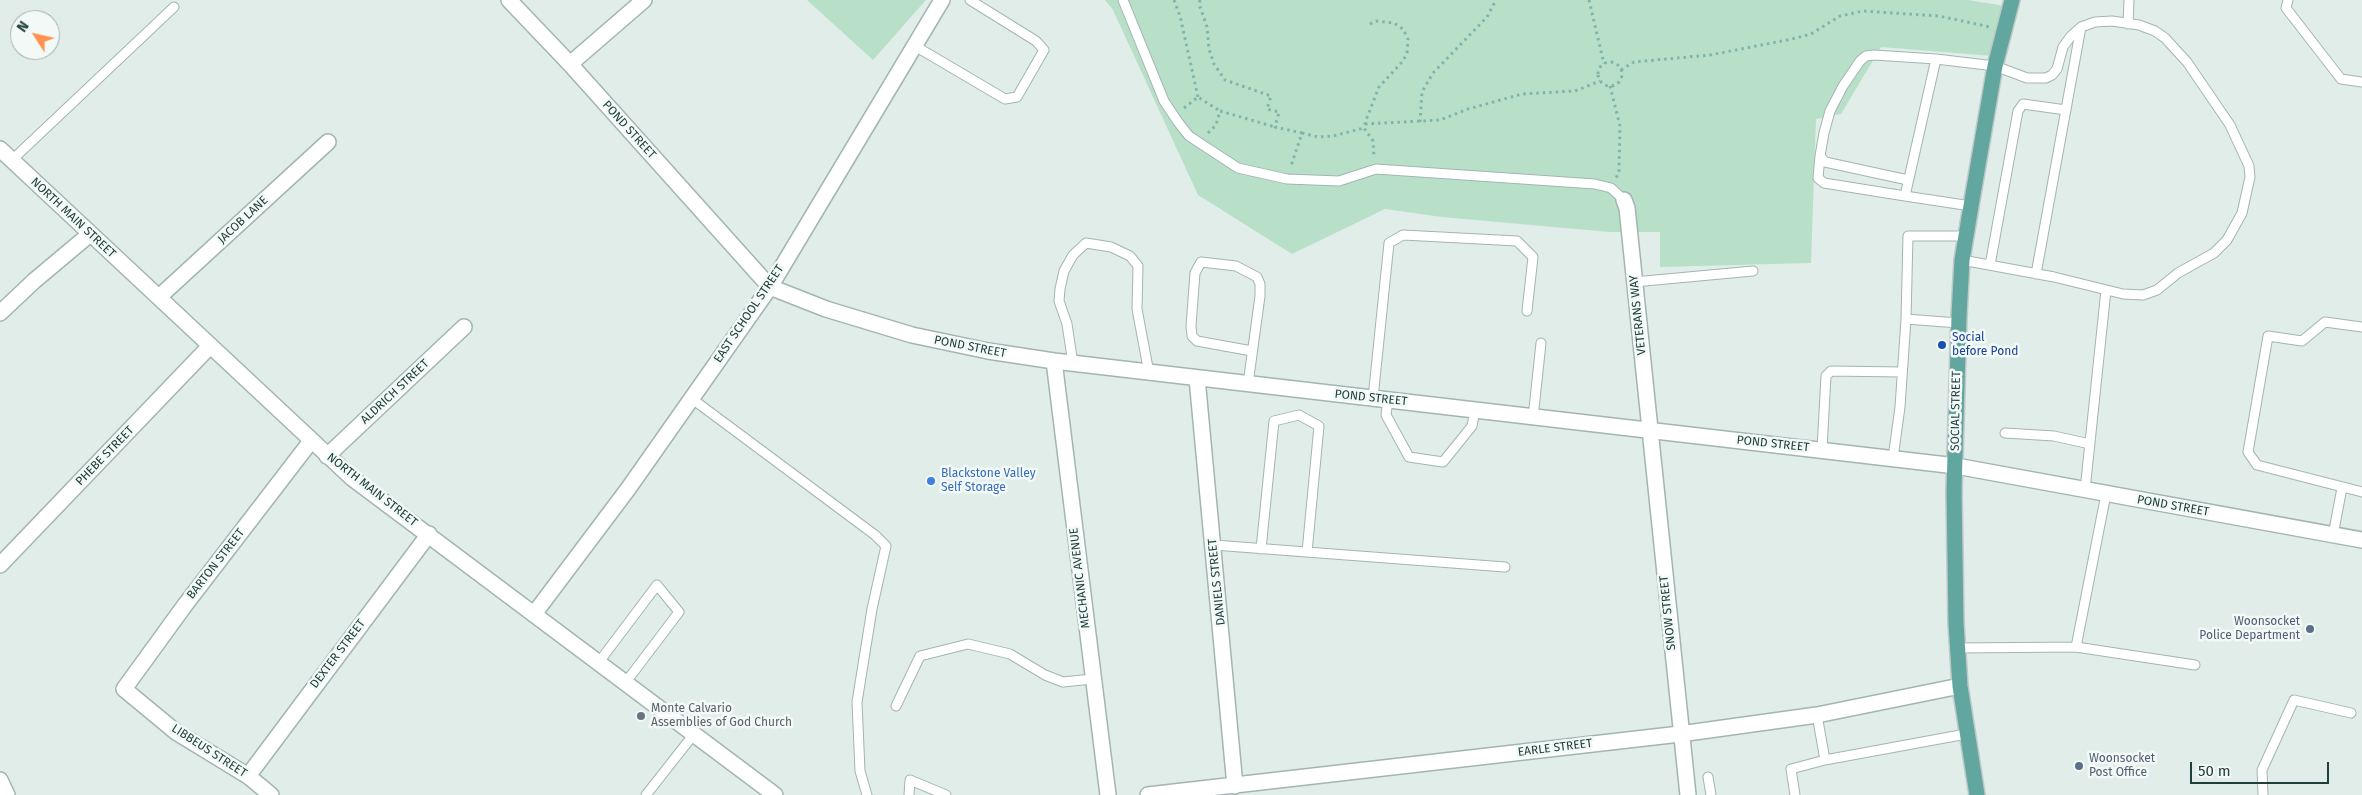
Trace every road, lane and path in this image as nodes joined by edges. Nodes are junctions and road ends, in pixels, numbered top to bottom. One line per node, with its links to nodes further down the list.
1 (509, 0): 20 (street, POND STREET)
2 (644, 0): 20 (street)
3 (942, 0): 18 (street, EAST SCHOOL STREET)
4 (970, 0): 18 (lane)
5 (1123, 0): 30 (lane)
6 (1174, 0): 27 (path)
7 (1200, 0): 33 (path)
8 (1496, 0): 31 (path)
9 (1589, 0): 21 (path)
10 (2012, 0): 17 (main road, SOCIAL STREET)
11 (2129, 0): 15 (lane)
12 (2288, 0): 25 (lane)
13 (174, 7): 40 (lane)
14 (1370, 24): 32 (path)
15 (2128, 24): 16 (lane); 56 (lane)
16 (2081, 27): 22 (lane); 28 (lane)
17 (2005, 29): 22 (main road, SOCIAL STREET); 23 (path)
18 (915, 46): 55 (street, EAST SCHOOL STREET)
19 (1936, 60): 22 (lane); 39 (lane); 43 (lane)
20 (570, 64): 55 (street, POND STREET)
21 (1604, 64): 23 (path); 24 (path)
22 (1995, 66): 47 (main road, SOCIAL STREET)
23 (1620, 70): 26 (path)
24 (1600, 81): 26 (path); 31 (path)
25 (2362, 82)
26 (1610, 86): 44 (path)
27 (1198, 97): 29 (path); 30 (path)
28 (2066, 110): 51 (lane); 53 (lane)
29 (1220, 111): 33 (path); 37 (path)
30 (1173, 114): 37 (lane)
31 (1420, 122): 32 (path)
32 (1365, 124): 34 (path)
33 (1274, 127): 35 (path)
34 (1364, 128): 35 (path); 41 (path)
35 (1302, 133): 42 (path)
36 (328, 142): 57 (street, JACOB LANE)
37 (1200, 143): 42 (lane)
38 (0, 149): 40 (street, NORTH MAIN STREET)
39 (1820, 156): 43 (lane); 45 (lane)
40 (12, 160): 48 (street, NORTH MAIN STREET)
41 (1374, 170): 42 (lane); 44 (lane)
42 (1287, 179)
43 (1908, 180): 45 (lane)
44 (1611, 188): 46 (lane)
45 (1905, 196): 47 (lane)
46 (1624, 200): 54 (street, VETERANS WAY)
47 (1971, 206): 49 (main road, SOCIAL STREET)
48 (90, 234): 57 (street, NORTH MAIN STREET); 59 (street)
49 (1966, 236): 50 (main road, SOCIAL STREET); 60 (lane)
50 (1962, 260): 51 (lane); 61 (main road, SOCIAL STREET)
51 (1990, 265): 53 (lane)
52 (1753, 270): 54 (lane)
53 (2036, 274): 56 (lane)
54 (1634, 282): 77 (street, VETERANS WAY)
55 (770, 287): 67 (street, POND STREET); 73 (street, EAST SCHOOL STREET)
56 (2106, 290): 80 (lane)
57 (158, 298): 65 (street, NORTH MAIN STREET)
58 (1527, 311): 74 (lane)
59 (0, 313)
60 (1906, 318): 61 (lane); 70 (lane)
61 (1958, 323): 84 (main road, SOCIAL STREET)
62 (464, 327): 82 (street, ALDRICH STREET)
63 (2362, 327): 85 (lane)
64 (1541, 343): 76 (lane)
65 (210, 346): 79 (street, NORTH MAIN STREET); 95 (street, PHEBE STREET)
66 (1252, 351): 66 (lane); 72 (lane)
67 (1054, 361): 68 (street, POND STREET); 102 (street, MECHANIC AVENUE)
68 (1073, 364): 69 (street, POND STREET); 69 (lane)
69 (1149, 372): 71 (street, POND STREET)
70 (1902, 372): 81 (lane); 83 (lane)
71 (1197, 378): 72 (street, POND STREET); 92 (street, DANIELS STREET)
72 (1248, 384): 74 (street, POND STREET)
73 (691, 398): 97 (street, EAST SCHOOL STREET); 122 (lane)
74 (1380, 399): 75 (street, POND STREET); 75 (lane)
75 (1475, 410): 76 (street, POND STREET)
76 (1533, 418): 77 (street, POND STREET)
77 (1650, 432): 81 (street, POND STREET); 110 (street, SNOW STREET)
78 (2005, 433): 80 (lane)
79 (311, 440): 82 (street, NORTH MAIN STREET); 105 (street, BARTON STREET)
80 (2090, 444): 86 (lane)
81 (1822, 449): 83 (street, POND STREET)
82 (327, 456): 89 (street, NORTH MAIN STREET)
83 (1893, 458): 84 (street, POND STREET)
84 (1956, 466): 86 (street, POND STREET); 99 (main road, SOCIAL STREET)
85 (2342, 488): 87 (lane); 90 (lane)
86 (2086, 490): 88 (street, POND STREET)
87 (2362, 492)
88 (2106, 494): 90 (street, POND STREET); 98 (lane)
89 (429, 534): 97 (street, NORTH MAIN STREET); 113 (street, DEXTER STREET)
90 (2334, 535): 91 (street, POND STREET)
91 (2362, 540)
92 (1214, 545): 93 (lane); 116 (street, DANIELS STREET)
93 (1261, 548): 94 (lane); 94 (lane)
94 (1307, 552): 96 (lane)
95 (0, 565)
96 (1505, 567)
97 (534, 614): 100 (street, NORTH MAIN STREET)
98 (2076, 647): 99 (lane); 101 (lane)
99 (1958, 648): 104 (main road, SOCIAL STREET)
100 (599, 662): 103 (street, NORTH MAIN STREET); 103 (lane)
101 (2195, 666)
102 (1092, 679): 106 (lane); 125 (street, MECHANIC AVENUE)
103 (626, 682): 109 (street, NORTH MAIN STREET)
104 (1960, 686): 108 (street, EARLE STREET); 111 (main road, SOCIAL STREET)
105 (124, 689): 113 (street, LIBBEUS STREET)
106 (896, 706)
107 (2351, 713): 131 (lane)
108 (1817, 715): 110 (street, EARLE STREET); 112 (lane)
109 (694, 734): 120 (lane); 121 (street, NORTH MAIN STREET)
110 (1680, 734): 117 (street, EARLE STREET); 127 (street, SNOW STREET)
111 (1966, 734): 112 (lane); 130 (main road, SOCIAL STREET)
112 (1825, 760): 129 (lane)
113 (248, 776): 119 (street, LIBBEUS STREET)
114 (1708, 777): 128 (lane)
115 (0, 780): 118 (street)
116 (1235, 786): 117 (street, EARLE STREET); 126 (street, EARLE STREET)
117 (1262, 789)
118 (7, 795)
119 (271, 795)
120 (646, 795)
121 (775, 795)
122 (867, 795)
123 (909, 795): 124 (lane)
124 (946, 795)
125 (1108, 795)
126 (1148, 795)
127 (1688, 795)
128 (1711, 795)
129 (1795, 795)
130 (1977, 795)
131 (2263, 795)

